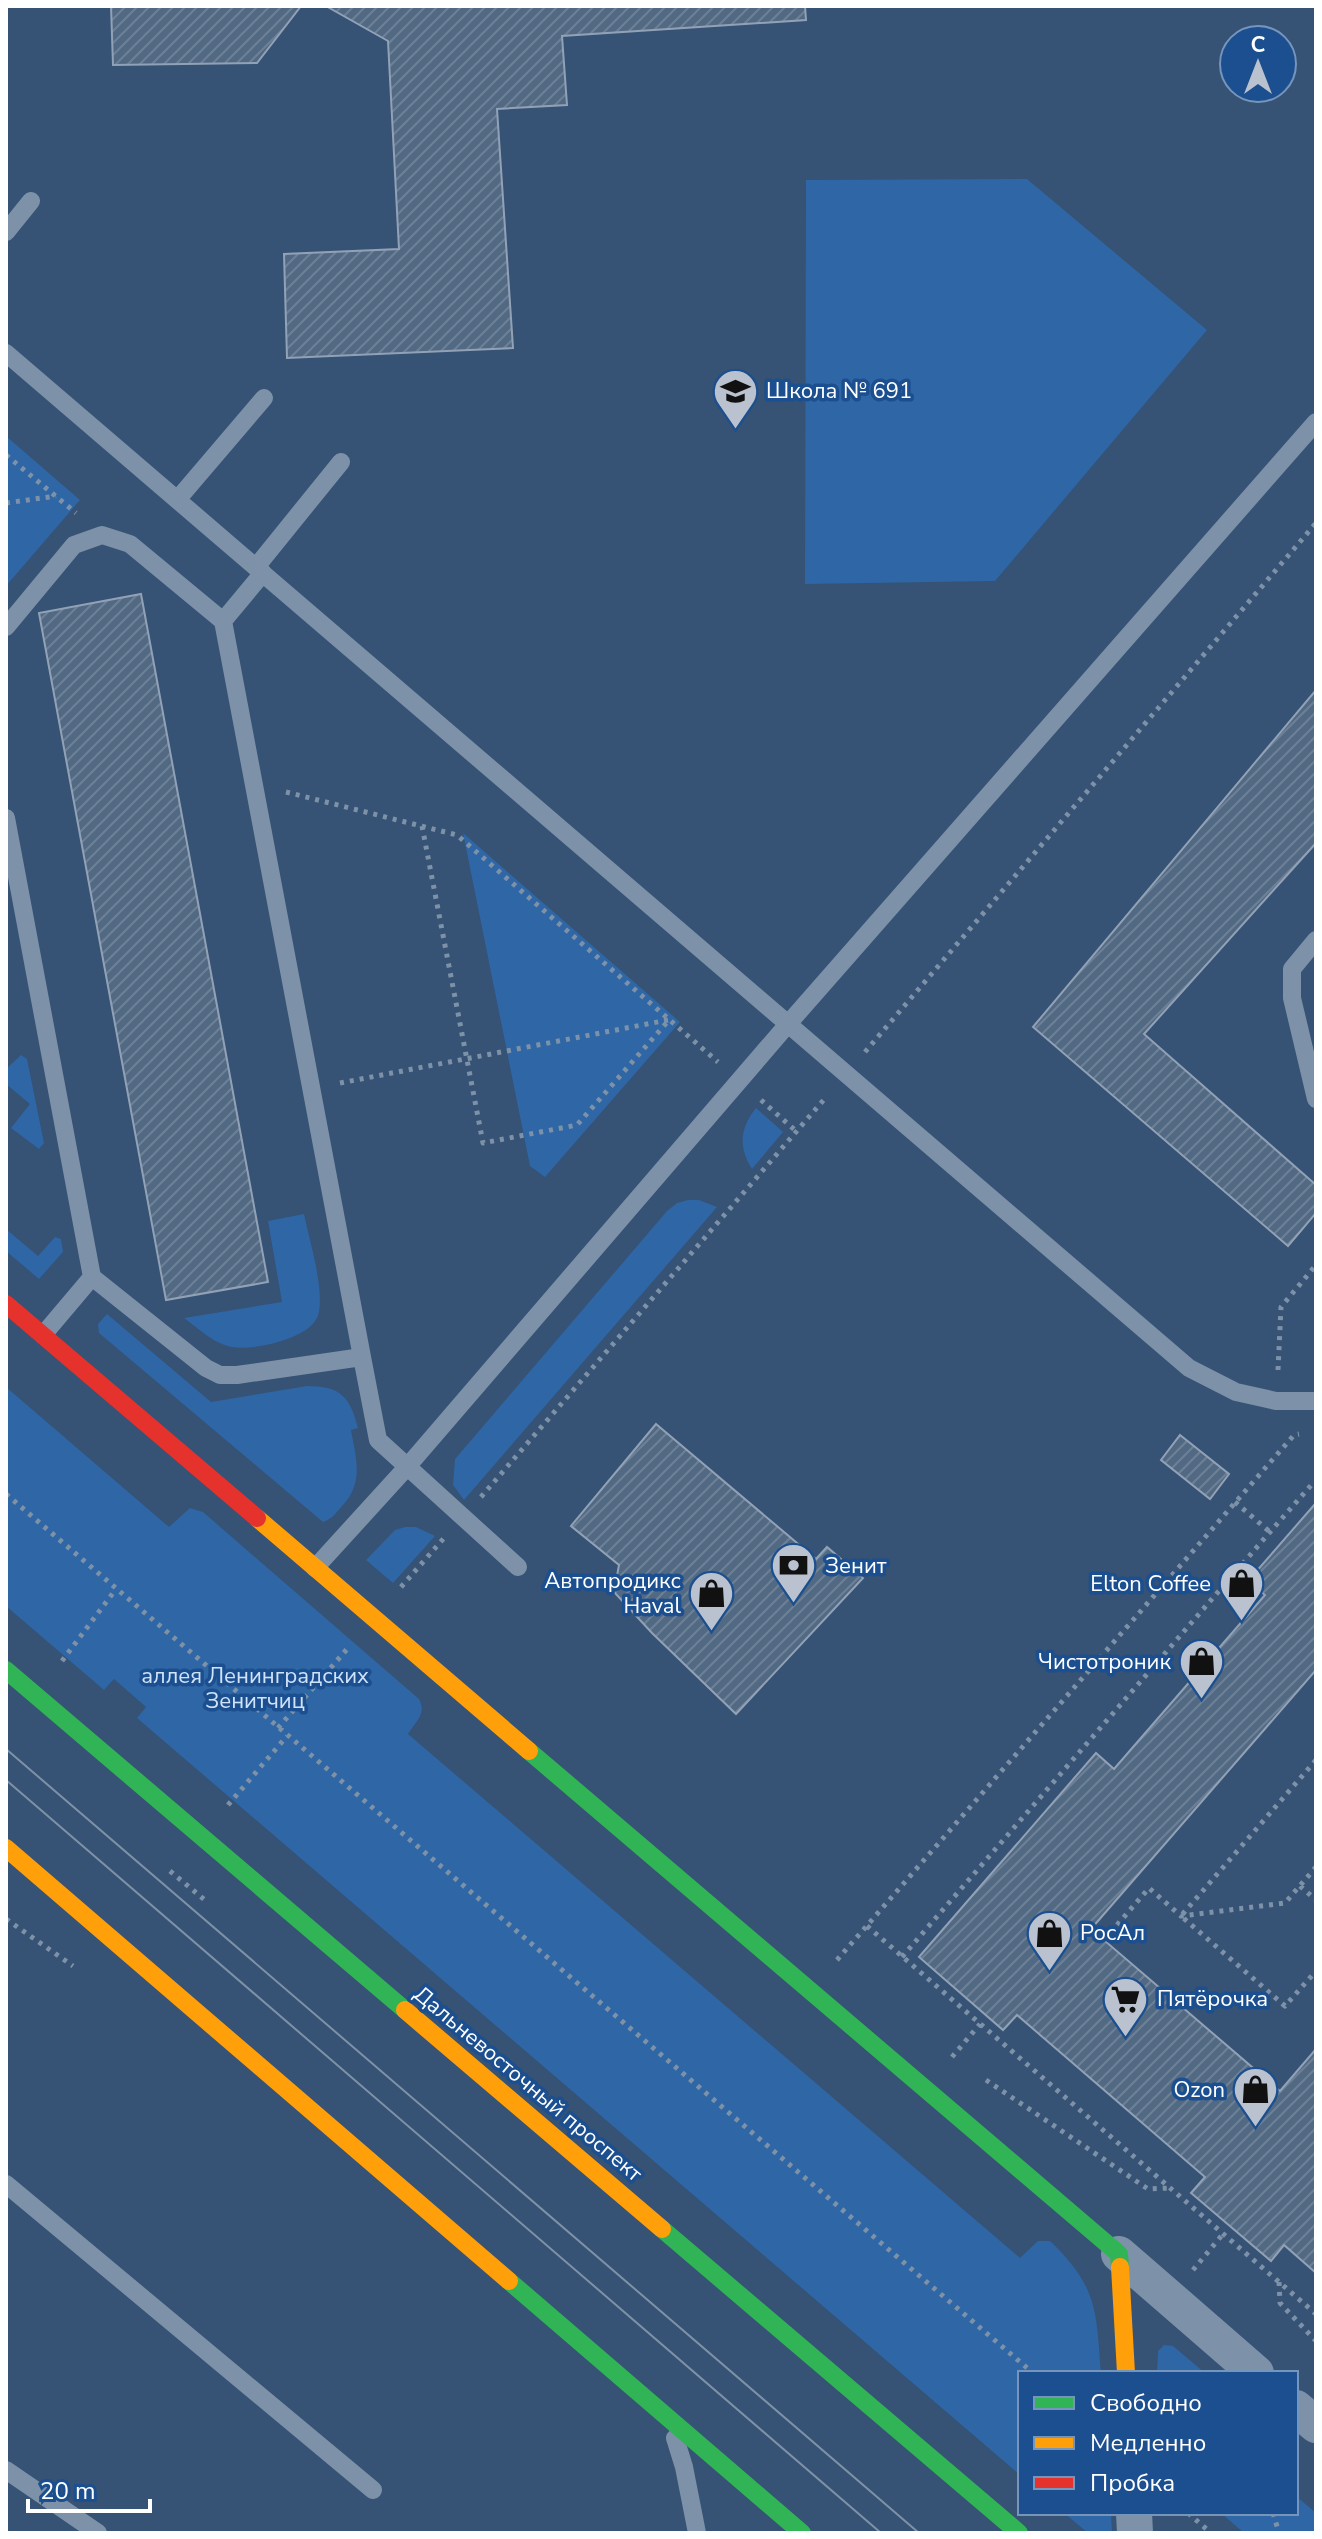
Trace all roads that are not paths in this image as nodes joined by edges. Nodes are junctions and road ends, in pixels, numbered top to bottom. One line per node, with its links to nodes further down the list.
1 (31, 201): 2 (lane)
2 (6, 232)
3 (6, 353): 7 (lane)
4 (264, 398): 7 (lane)
5 (1316, 422): 13 (lane)
6 (341, 462): 8 (lane)
7 (177, 500): 8 (lane)
8 (260, 570): 9 (lane); 13 (lane)
9 (223, 621): 10 (lane); 18 (lane)
10 (6, 627)
11 (6, 818): 15 (lane)
12 (1316, 940): 14 (lane)
13 (788, 1024): 19 (lane); 20 (lane)
14 (1316, 1099)
15 (92, 1277): 17 (lane); 18 (lane)
16 (6, 1304): 17 (main road)
17 (43, 1335): 22 (main road)
18 (362, 1357): 20 (lane)
19 (1316, 1401)
20 (407, 1467): 21 (lane); 22 (lane)
21 (518, 1567)
22 (315, 1568): 26 (main road)
23 (6, 1670): 37 (main road, Дальневосточный проспект)
24 (6, 1848): 30 (main road)
25 (6, 2184): 33 (lane)
26 (1119, 2254): 27 (main road); 28 (street)
27 (1126, 2371)
28 (1254, 2371)
29 (1298, 2410): 31 (street)
30 (668, 2416): 35 (lane); 36 (main road)
31 (1316, 2425)
32 (6, 2470): 34 (lane)
33 (373, 2490)
34 (98, 2533)
35 (697, 2533)
36 (802, 2533)
37 (1019, 2533)

